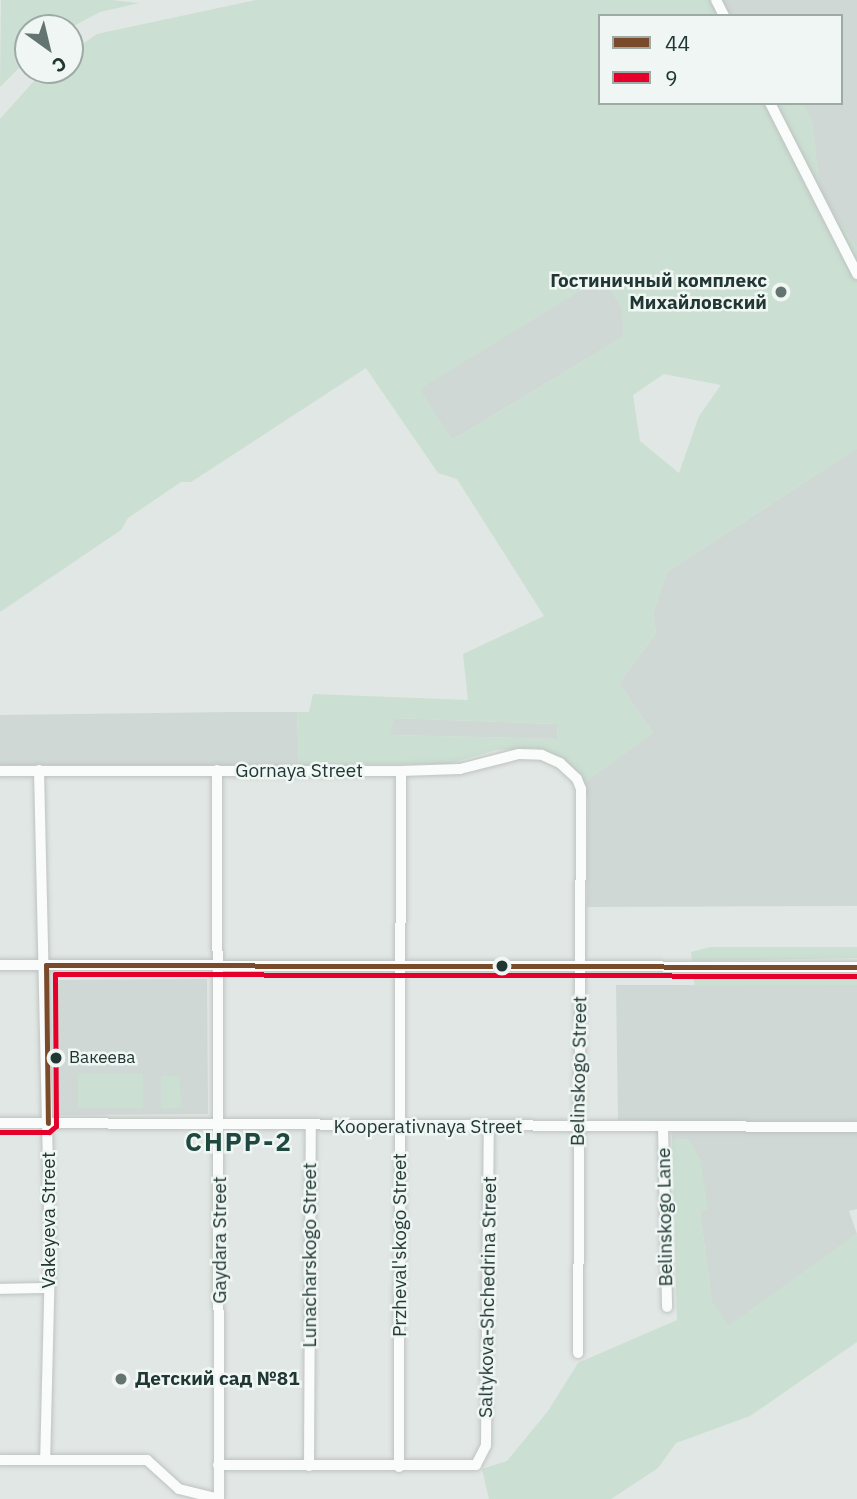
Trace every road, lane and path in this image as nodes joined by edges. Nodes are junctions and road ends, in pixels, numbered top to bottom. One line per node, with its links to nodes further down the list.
1 (772, 105): 2 (street)
2 (857, 274)
3 (40, 770): 4 (street, Gornaya Street); 5 (street, Gornaya Street); 9 (street, Vakeyeva Street)
4 (217, 770): 6 (street, Gornaya Street); 10 (street, Gaydara Street)
5 (0, 771)
6 (401, 771): 7 (street, Gornaya Street); 11 (street, Przheval'skogo Street)
7 (581, 789): 13 (street, Belinskogo Street)
8 (0, 965): 9 (street)
9 (46, 965): 10 (street); 15 (street, Vakeyeva Street)
10 (220, 967): 11 (street); 16 (street, Gaydara Street)
11 (403, 967): 13 (street); 18 (street, Przheval'skogo Street)
12 (857, 967): 13 (street)
13 (580, 968): 20 (street, Belinskogo Street)
14 (0, 1123): 15 (street, Kooperativnaya Street)
15 (48, 1123): 16 (street, Kooperativnaya Street); 23 (street, Vakeyeva Street)
16 (220, 1124): 17 (street, Kooperativnaya Street); 29 (street, Gaydara Street)
17 (311, 1127): 18 (street, Kooperativnaya Street); 30 (street, Lunacharskogo Street)
18 (401, 1127): 19 (street, Kooperativnaya Street); 31 (street, Przheval'skogo Street)
19 (489, 1127): 20 (street, Kooperativnaya Street); 31 (street, Saltykova-Shchedrina Street)
20 (579, 1127): 21 (street, Kooperativnaya Street); 26 (street, Belinskogo Street)
21 (663, 1127): 22 (street, Kooperativnaya Street); 25 (street, Belinskogo Lane)
22 (857, 1127)
23 (49, 1288): 24 (street); 28 (street, Vakeyeva Street)
24 (0, 1289)
25 (667, 1307)
26 (578, 1353)
27 (0, 1460): 28 (street)
28 (45, 1460): 32 (street)
29 (218, 1465): 30 (street); 32 (street, Gaydara Street)
30 (309, 1466): 31 (street)
31 (399, 1467)
32 (219, 1499)

